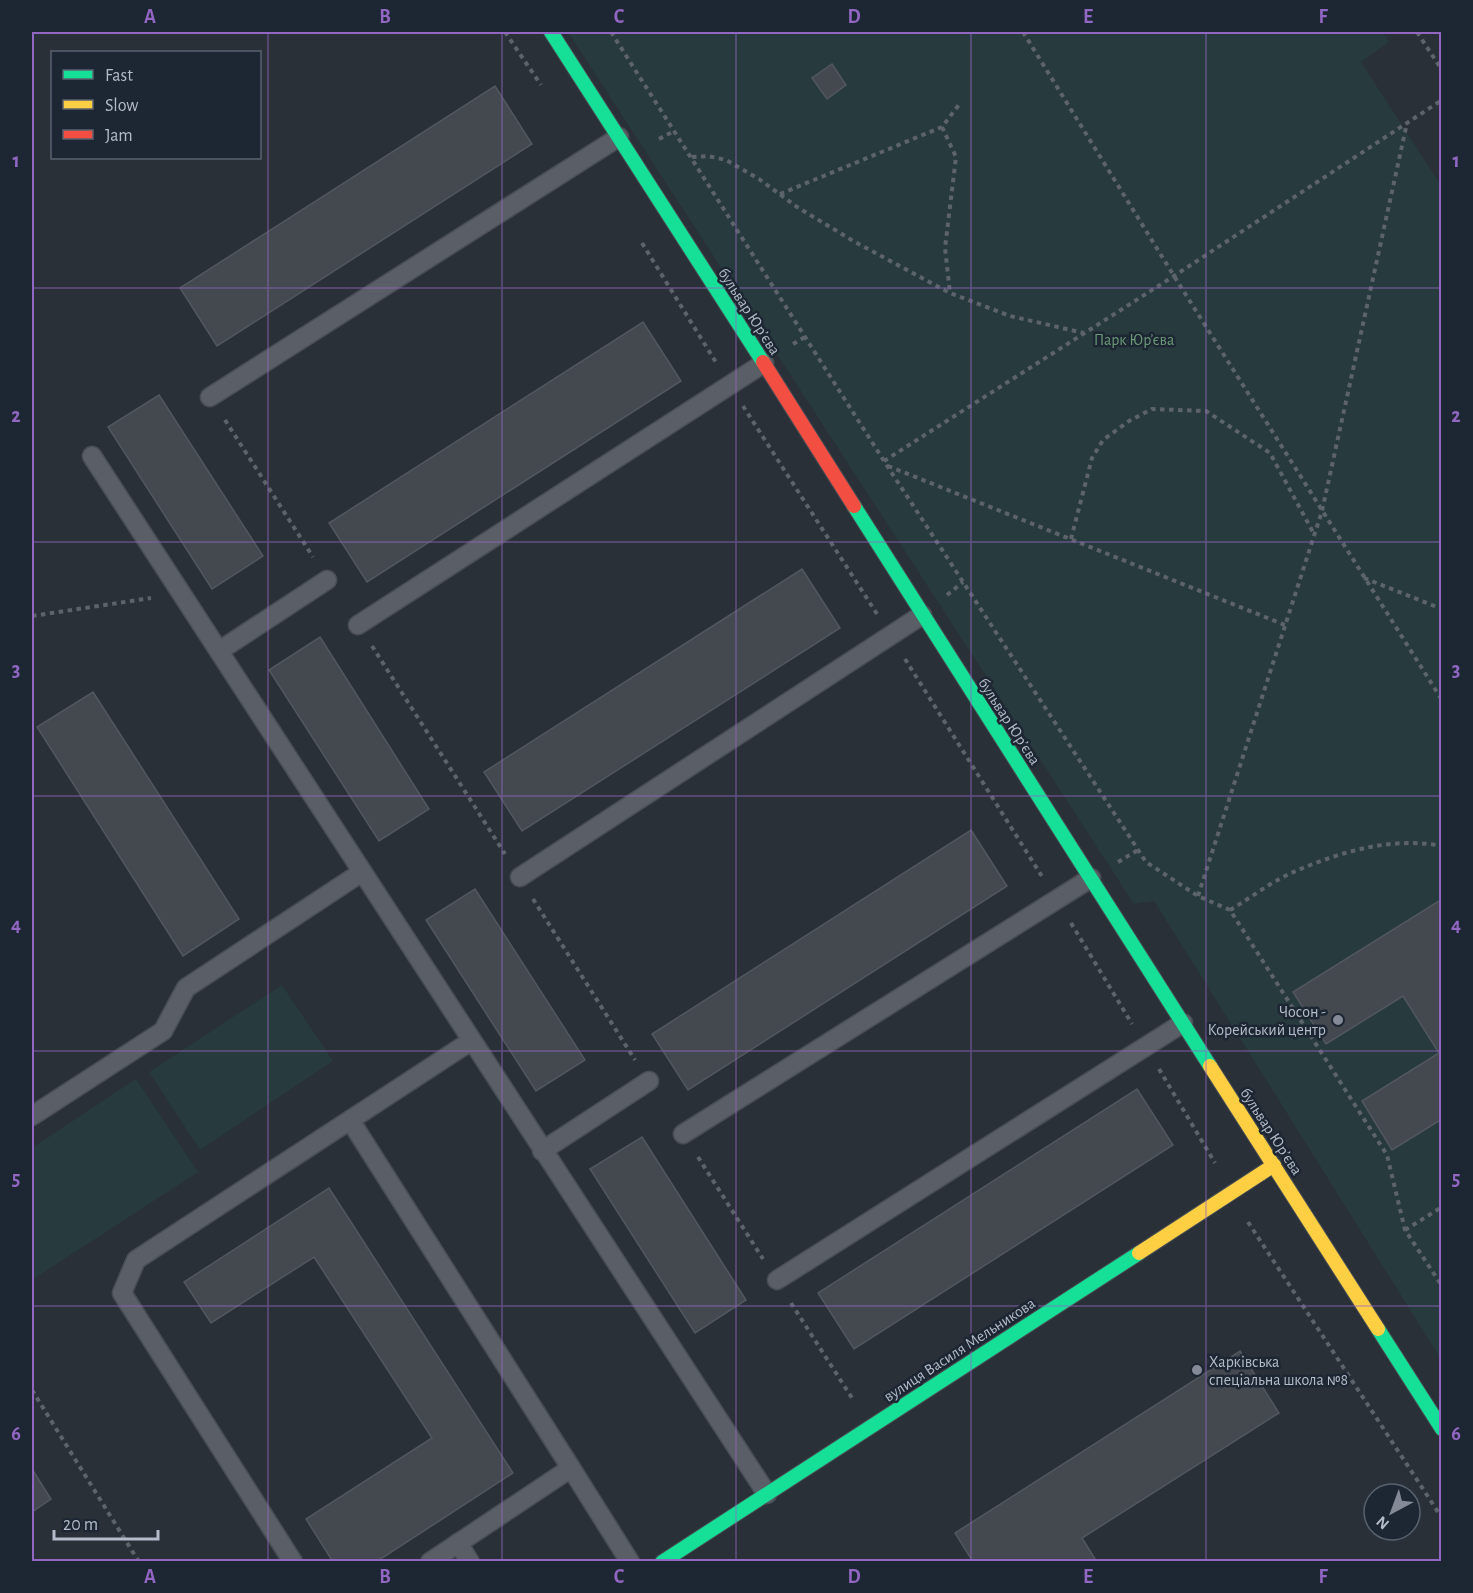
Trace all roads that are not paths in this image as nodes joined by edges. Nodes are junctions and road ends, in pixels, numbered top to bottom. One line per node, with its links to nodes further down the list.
1 (551, 32): 2 (street, бульвар Юрʼєва)
2 (619, 137): 3 (street, бульвар Юрʼєва); 4 (lane)
3 (764, 363): 7 (street, бульвар Юрʼєва); 8 (lane)
4 (210, 397)
5 (92, 456): 9 (lane)
6 (327, 580): 9 (lane)
7 (922, 615): 11 (lane); 12 (street, бульвар Юрʼєва)
8 (358, 625)
9 (219, 651): 10 (lane)
10 (362, 872): 14 (lane); 16 (lane)
11 (520, 877)
12 (1091, 878): 13 (street, бульвар Юрʼєва); 18 (lane)
13 (1183, 1023): 20 (street, бульвар Юрʼєва); 21 (lane)
14 (471, 1041): 17 (lane); 19 (lane)
15 (649, 1081): 19 (lane)
16 (32, 1116)
17 (350, 1120): 23 (lane); 26 (lane)
18 (683, 1134)
19 (542, 1151): 24 (lane)
20 (1274, 1165): 22 (street, бульвар Юрʼєва); 24 (street, вулиця Василя Мельникова)
21 (777, 1280)
22 (1442, 1429)
23 (571, 1468): 25 (lane); 29 (lane)
24 (766, 1494): 30 (street, вулиця Василя Мельникова)
25 (458, 1543): 27 (lane); 28 (lane)
26 (293, 1562)
27 (430, 1562)
28 (470, 1562)
29 (630, 1562)
30 (662, 1562)

